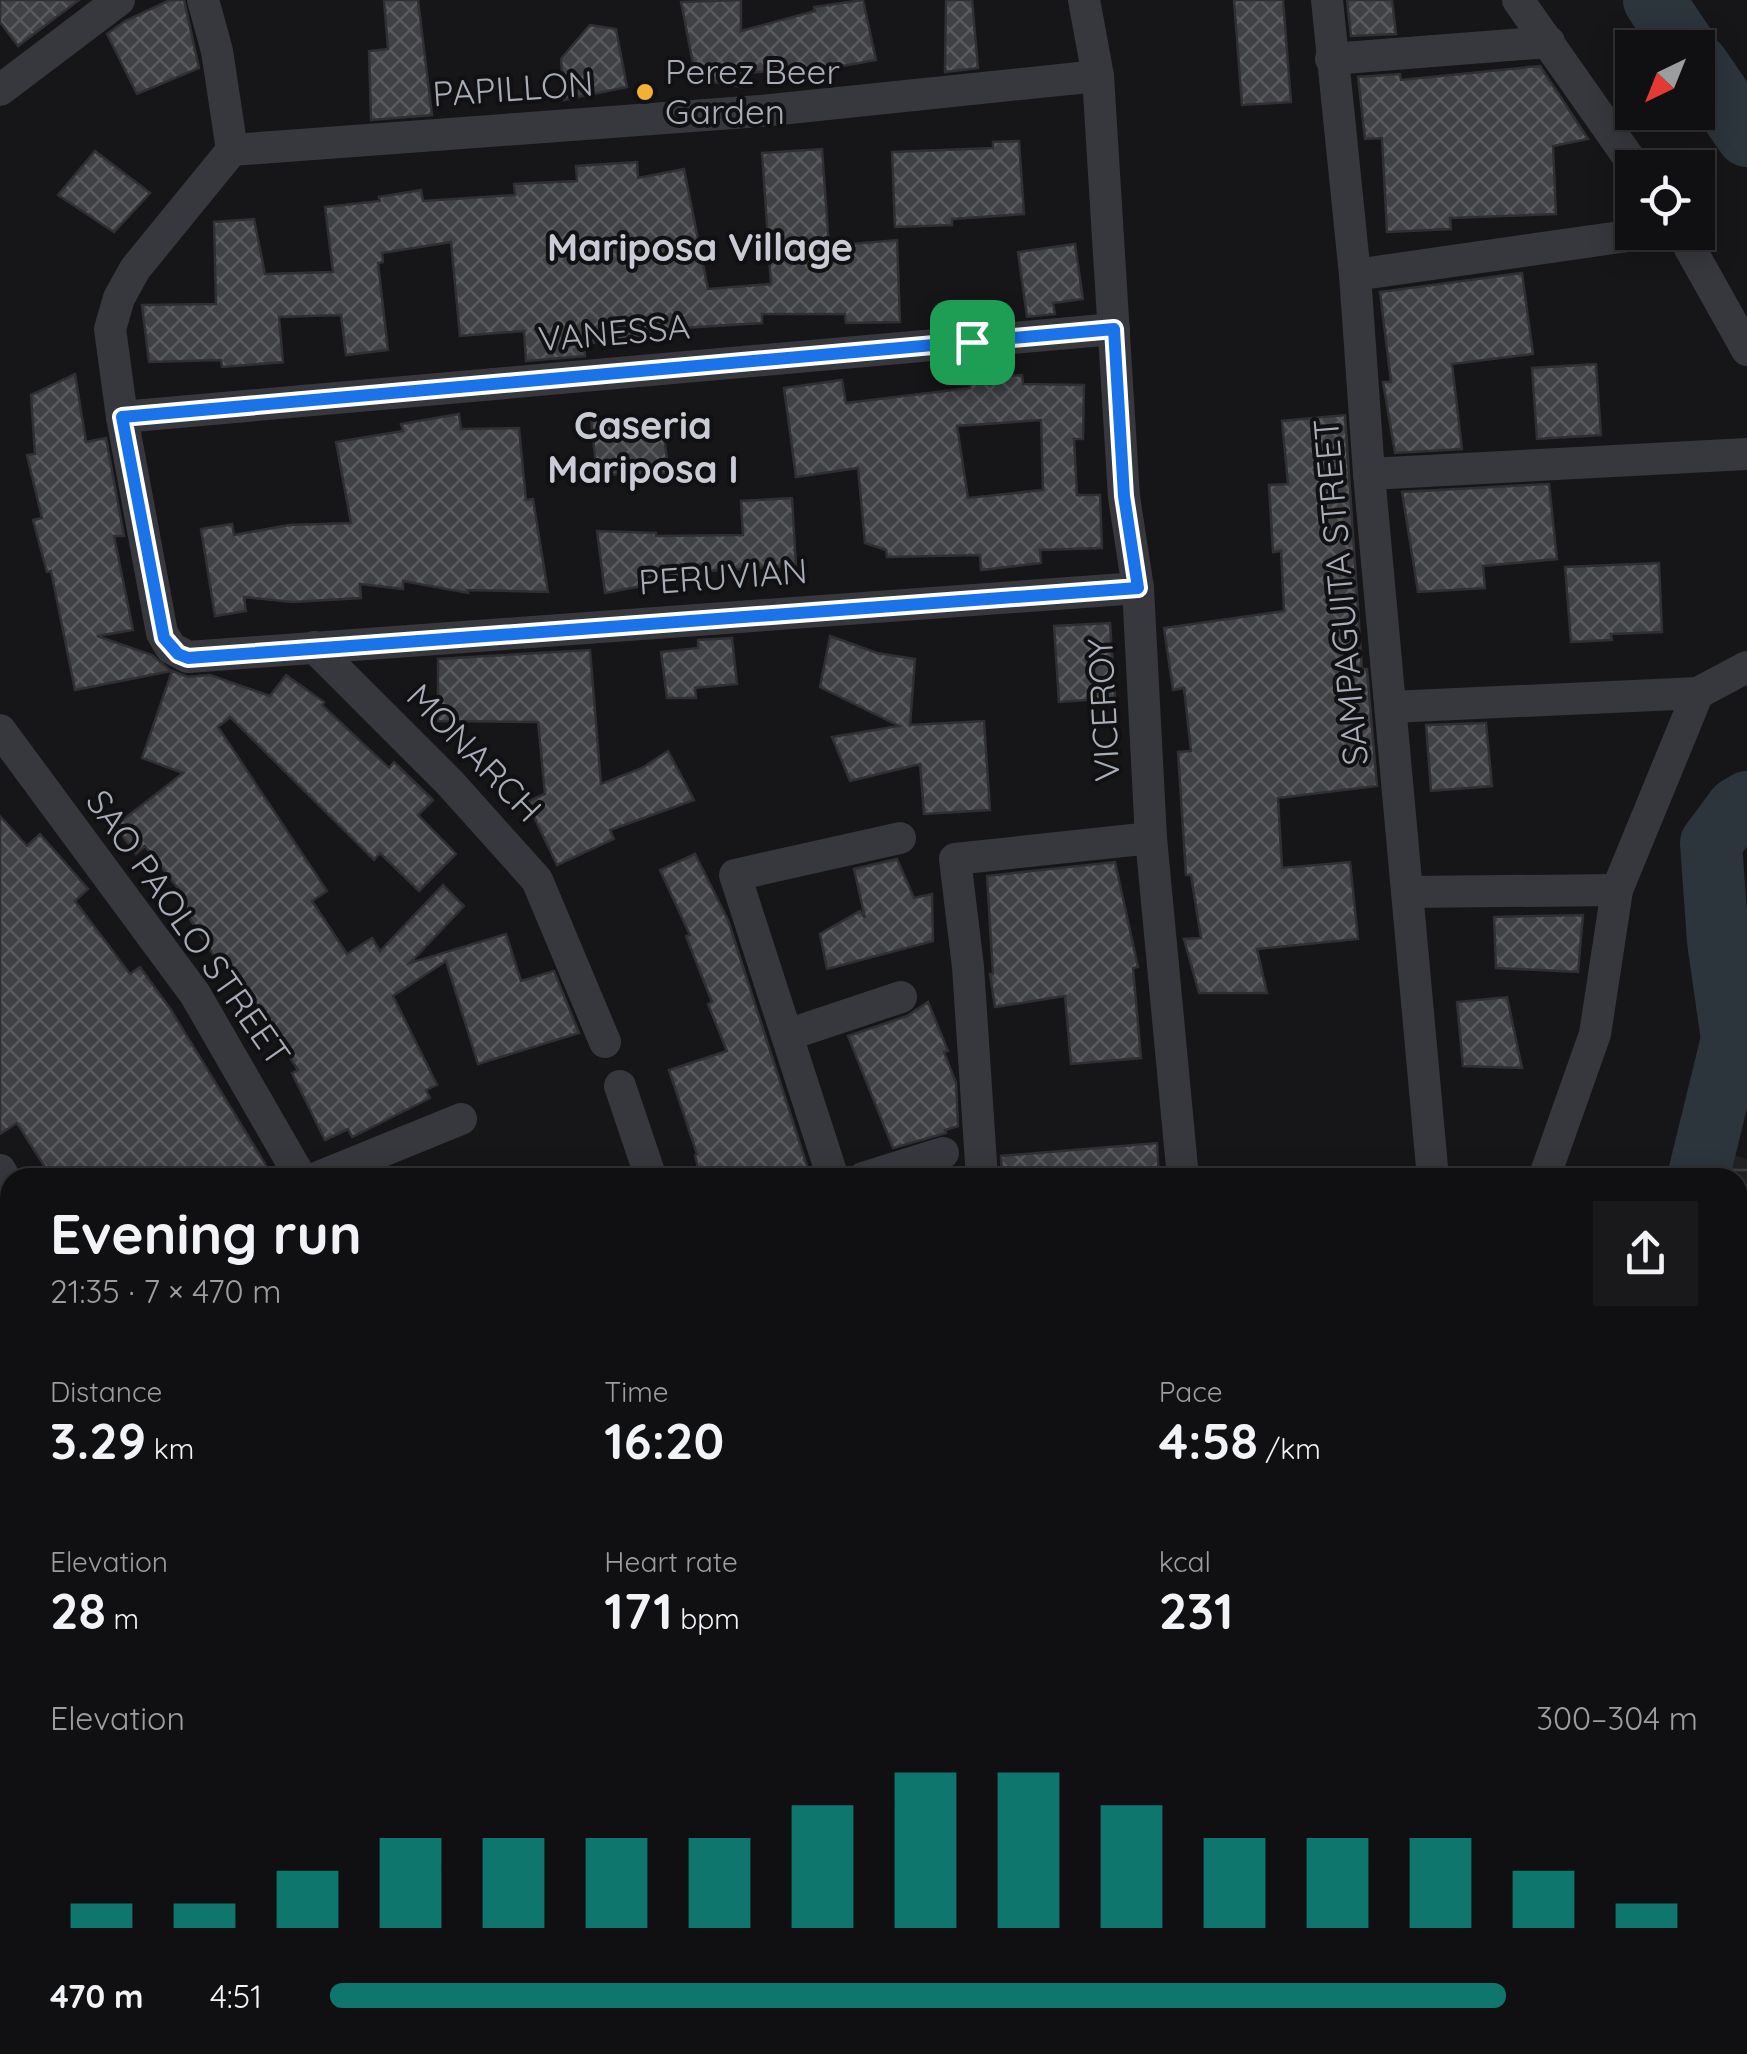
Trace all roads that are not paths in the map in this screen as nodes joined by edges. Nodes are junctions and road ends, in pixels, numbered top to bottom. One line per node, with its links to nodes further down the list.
1 (119, 0): 9 (street)
2 (203, 0): 10 (street)
3 (1084, 0): 8 (street, VICEROY)
4 (1326, 0): 7 (street, SAMPAGUITA STREET)
5 (1518, 0): 6 (street)
6 (1548, 42): 7 (street); 11 (street)
7 (1331, 59): 14 (street, SAMPAGUITA STREET)
8 (1098, 76): 10 (street, PAPILLON); 15 (street, VICEROY)
9 (0, 90)
10 (232, 150): 17 (street)
11 (1623, 150)
12 (1615, 238): 14 (street)
13 (1691, 250): 16 (street)
14 (1355, 275): 19 (street, SAMPAGUITA STREET)
15 (1114, 329): 17 (street, VANESSA); 20 (street, VICEROY)
16 (1747, 350)
17 (122, 417): 21 (street)
18 (1747, 454): 19 (street)
19 (1369, 474): 24 (street, SAMPAGUITA STREET)
20 (1138, 588): 21 (street, PERUVIAN); 27 (street, VICEROY)
21 (314, 647): 32 (street, MONARCH)
22 (1747, 666): 23 (street)
23 (1698, 694): 24 (street); 28 (street)
24 (1391, 707): 29 (street, SAMPAGUITA STREET)
25 (0, 730): 36 (street, SAO PAOLO STREET)
26 (900, 838): 31 (street)
27 (1151, 838): 41 (street); 42 (street, VICEROY)
28 (1618, 890): 29 (street); 44 (street)
29 (1407, 892): 43 (street, SAMPAGUITA STREET)
30 (901, 997): 31 (street)
31 (787, 1035): 39 (street)
32 (606, 1042)
33 (620, 1086): 38 (street)
34 (461, 1119): 37 (street)
35 (944, 1153): 40 (street)
36 (295, 1168)
37 (341, 1168)
38 (648, 1168)
39 (830, 1168)
40 (895, 1168)
41 (981, 1168)
42 (1182, 1168)
43 (1432, 1168)
44 (1548, 1168)

